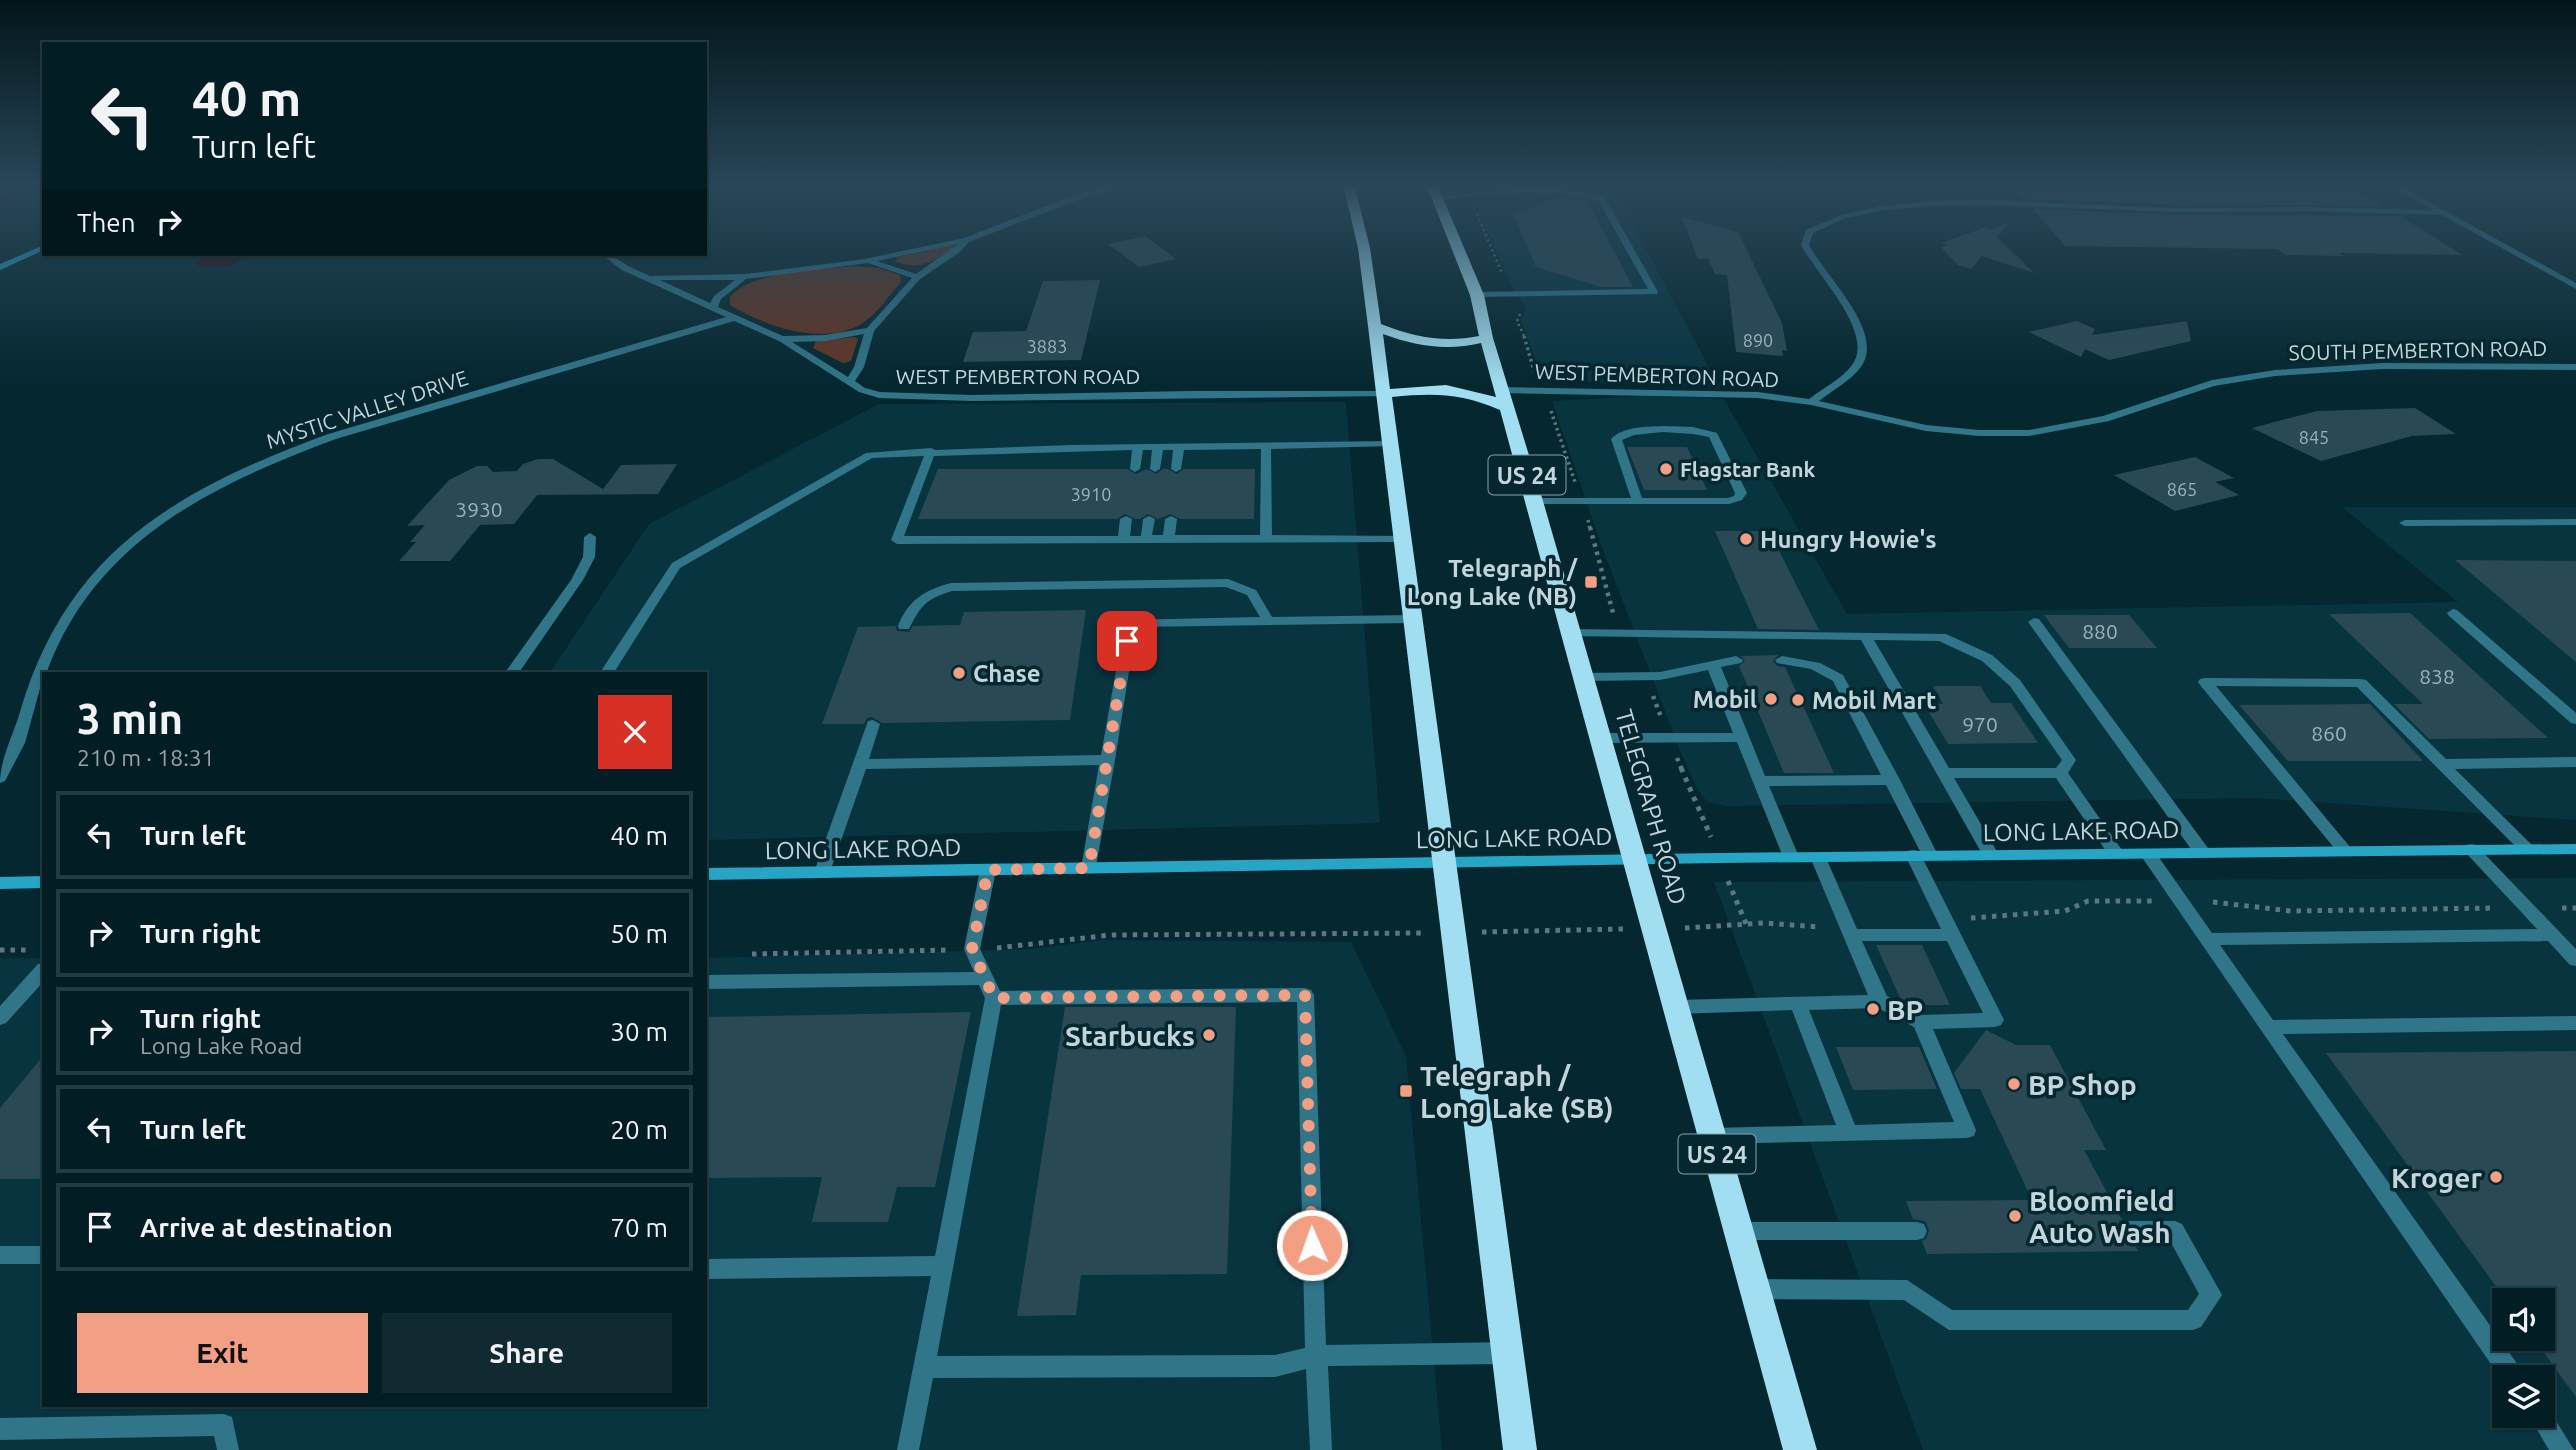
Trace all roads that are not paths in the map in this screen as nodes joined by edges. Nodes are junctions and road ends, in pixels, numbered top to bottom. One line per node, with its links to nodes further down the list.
1 (34, 252): 11 (main road)
2 (910, 252): 10 (street)
3 (955, 252): 13 (street)
4 (1365, 252): 19 (highway)
5 (1459, 252): 16 (highway, TELEGRAPH ROAD / US 24)
6 (1631, 252): 16 (street)
7 (1808, 252): 27 (street)
8 (2515, 252): 15 (street)
9 (608, 256): 14 (street, WEST PEMBERTON ROAD)
10 (865, 261): 12 (street); 13 (street)
11 (0, 267)
12 (745, 277): 14 (street); 17 (street)
13 (917, 277): 20 (street)
14 (645, 278): 17 (street, WEST PEMBERTON ROAD)
15 (2576, 286)
16 (1477, 295): 21 (highway, TELEGRAPH ROAD / US 24)
17 (713, 307): 18 (street, WEST PEMBERTON ROAD)
18 (733, 318): 22 (street, WEST PEMBERTON ROAD); 73 (street, MYSTIC VALLEY DRIVE)
19 (1375, 326): 21 (highway); 25 (highway)
20 (870, 330): 22 (street); 24 (street)
21 (1486, 338): 26 (highway, TELEGRAPH ROAD / US 24)
22 (782, 339): 24 (street, WEST PEMBERTON ROAD)
23 (2576, 367): 27 (street, SOUTH PEMBERTON ROAD)
24 (849, 382): 25 (street, WEST PEMBERTON ROAD)
25 (1383, 394): 26 (highway); 28 (highway)
26 (1504, 398): 27 (street, WEST PEMBERTON ROAD); 37 (highway, TELEGRAPH ROAD / US 24)
27 (1811, 402)
28 (1390, 444): 29 (street); 49 (highway)
29 (1266, 445): 32 (street); 45 (street)
30 (1138, 447): 31 (street); 33 (street); 34 (street)
31 (1158, 447): 32 (street); 35 (street)
32 (1179, 447): 36 (street)
33 (931, 451): 46 (street); 61 (street)
34 (1135, 469)
35 (1155, 469)
36 (1176, 469)
37 (1535, 501): 38 (street); 55 (highway, TELEGRAPH ROAD / US 24)
38 (1638, 501): 38 (street)
39 (1126, 519): 46 (street)
40 (1149, 519): 47 (street)
41 (1171, 519): 48 (street)
42 (2576, 522): 43 (street)
43 (2406, 523)
44 (590, 537): 60 (street)
45 (1266, 537): 48 (street); 49 (street)
46 (1124, 538): 47 (street)
47 (1146, 538): 48 (street)
48 (1169, 538)
49 (1404, 538): 51 (highway)
50 (2453, 613): 63 (street)
51 (1412, 619): 52 (street); 88 (highway)
52 (1268, 621): 54 (street); 67 (street)
53 (2034, 622): 80 (street)
54 (904, 626)
55 (1572, 633): 56 (street); 62 (highway, TELEGRAPH ROAD / US 24)
56 (1866, 636): 71 (street); 72 (street)
57 (1736, 660): 59 (street)
58 (1782, 660): 74 (street)
59 (1713, 666): 62 (street); 65 (street)
60 (512, 672)
61 (607, 672)
62 (1583, 677): 66 (highway, TELEGRAPH ROAD / US 24)
63 (2576, 720)
64 (873, 723): 69 (street)
65 (1743, 737): 66 (street); 75 (street)
66 (1601, 738): 87 (highway, TELEGRAPH ROAD / US 24)
67 (1108, 760): 69 (street); 89 (street)
68 (2576, 762): 70 (street)
69 (860, 764): 91 (street)
70 (2441, 764): 77 (street); 79 (street)
71 (1945, 773): 72 (street); 84 (street)
72 (2060, 773): 81 (street)
73 (0, 778)
74 (1893, 780): 75 (street); 83 (street)
75 (1762, 781): 86 (street)
76 (2471, 849): 77 (main road, LONG LAKE ROAD); 79 (main road, LONG LAKE ROAD); 97 (street)
77 (2527, 849): 78 (main road, LONG LAKE ROAD)
78 (2576, 849)
79 (2345, 851): 80 (main road, LONG LAKE ROAD)
80 (2202, 852): 82 (main road, LONG LAKE ROAD)
81 (2116, 853): 82 (main road, LONG LAKE ROAD); 84 (main road, LONG LAKE ROAD)
82 (2147, 853): 98 (street)
83 (1922, 855): 84 (main road, LONG LAKE ROAD); 85 (main road, LONG LAKE ROAD); 96 (street)
84 (1991, 855)
85 (1818, 856): 86 (main road, LONG LAKE ROAD); 95 (street)
86 (1790, 857): 87 (main road, LONG LAKE ROAD)
87 (1635, 859): 88 (main road, LONG LAKE ROAD); 106 (highway, TELEGRAPH ROAD / US 24)
88 (1445, 862): 89 (main road, LONG LAKE ROAD); 121 (highway)
89 (1089, 868): 90 (main road, LONG LAKE ROAD)
90 (988, 870): 91 (main road, LONG LAKE ROAD); 101 (street)
91 (822, 872): 92 (main road, LONG LAKE ROAD)
92 (707, 874)
93 (42, 882): 94 (main road)
94 (0, 883)
95 (1851, 935): 96 (street); 104 (street)
96 (1953, 935): 108 (street)
97 (2552, 935): 98 (street); 99 (street)
98 (2207, 939): 110 (street)
99 (2575, 958)
100 (42, 971): 107 (street)
101 (984, 978): 102 (street); 103 (street)
102 (707, 982)
103 (994, 998): 118 (street); 122 (street)
104 (1880, 1001): 105 (street); 108 (street)
105 (1798, 1004): 106 (street); 111 (street)
106 (1676, 1007): 112 (highway, TELEGRAPH ROAD / US 24)
107 (0, 1018)
108 (1921, 1022): 111 (street)
109 (2576, 1023): 110 (street)
110 (2268, 1027): 123 (street)
111 (1848, 1132): 112 (street)
112 (1712, 1136): 114 (highway, TELEGRAPH ROAD / US 24)
113 (2127, 1230): 120 (street)
114 (1739, 1231): 115 (street); 120 (highway, TELEGRAPH ROAD / US 24)
115 (1917, 1231)
116 (0, 1255): 117 (street)
117 (42, 1255)
118 (941, 1266): 119 (street); 124 (street)
119 (707, 1269)
120 (1755, 1289): 131 (highway, TELEGRAPH ROAD / US 24)
121 (1508, 1353): 122 (street); 130 (highway)
122 (1316, 1356): 124 (street); 129 (street)
123 (2505, 1365)
124 (924, 1367): 128 (street)
125 (2548, 1428): 132 (street)
126 (0, 1429): 127 (street)
127 (228, 1450)
128 (908, 1450)
129 (1321, 1450)
130 (1520, 1450)
131 (1800, 1450)
132 (2563, 1450)

